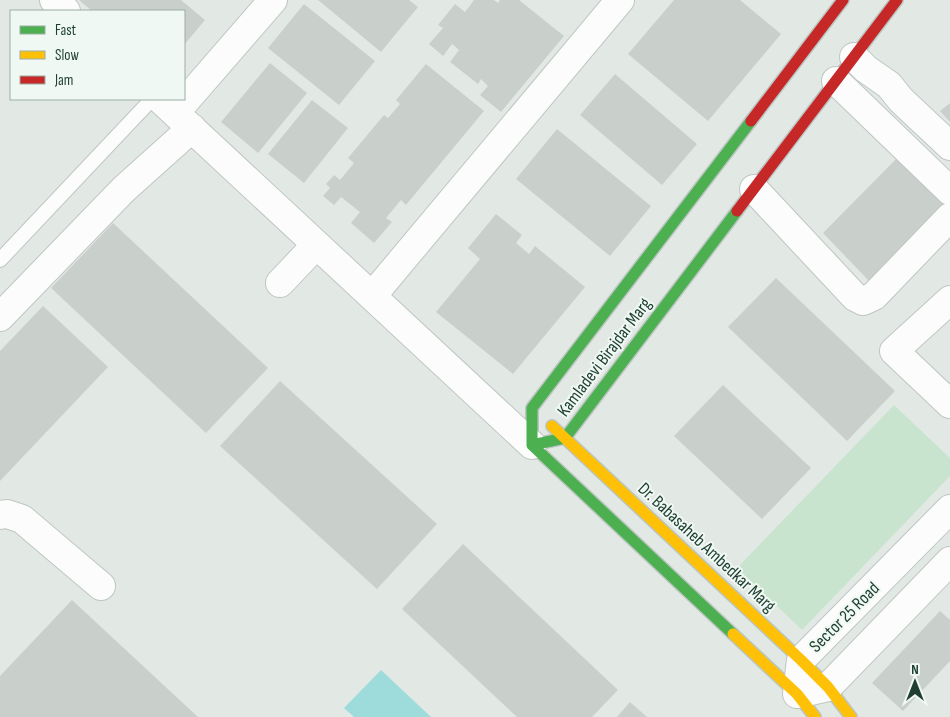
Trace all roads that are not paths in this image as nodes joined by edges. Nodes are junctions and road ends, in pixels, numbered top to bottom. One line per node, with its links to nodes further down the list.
1 (54, 0): 6 (street)
2 (273, 0): 10 (street)
3 (620, 0): 18 (street)
4 (843, 0): 22 (street, Kamladevi Birajdar Marg)
5 (897, 0): 7 (street, Kamladevi Birajdar Marg)
6 (65, 10)
7 (854, 57): 8 (street, Kamladevi Birajdar Marg); 11 (street)
8 (836, 81): 12 (street, Kamladevi Birajdar Marg); 13 (street)
9 (151, 100): 16 (lane)
10 (175, 113): 15 (street); 20 (street)
11 (950, 146)
12 (754, 189): 14 (street); 24 (street, Kamladevi Birajdar Marg)
13 (950, 191)
14 (950, 217)
15 (316, 245): 17 (street); 18 (street)
16 (0, 260)
17 (280, 284)
18 (372, 296): 23 (street)
19 (950, 300): 21 (street)
20 (0, 317)
21 (950, 404)
22 (532, 408): 23 (street); 24 (street, Dr. Babasaheb Ambedkar Marg); 25 (street, Kamladevi Birajdar Marg)
23 (498, 414): 25 (street)
24 (565, 438): 25 (street, Kamladevi Birajdar Marg); 30 (street, Dr. Babasaheb Ambedkar Marg)
25 (532, 446): 32 (street)
26 (950, 509): 30 (street, Sector 25 Road)
27 (0, 515): 29 (street)
28 (950, 561): 31 (street, Sector 25 Road)
29 (101, 586)
30 (802, 660): 31 (street, Dr. Babasaheb Ambedkar Marg); 32 (street, Sector 25 Road)
31 (828, 687): 32 (street); 34 (street, Dr. Babasaheb Ambedkar Marg)
32 (797, 694): 33 (street)
33 (815, 717)
34 (851, 717)

